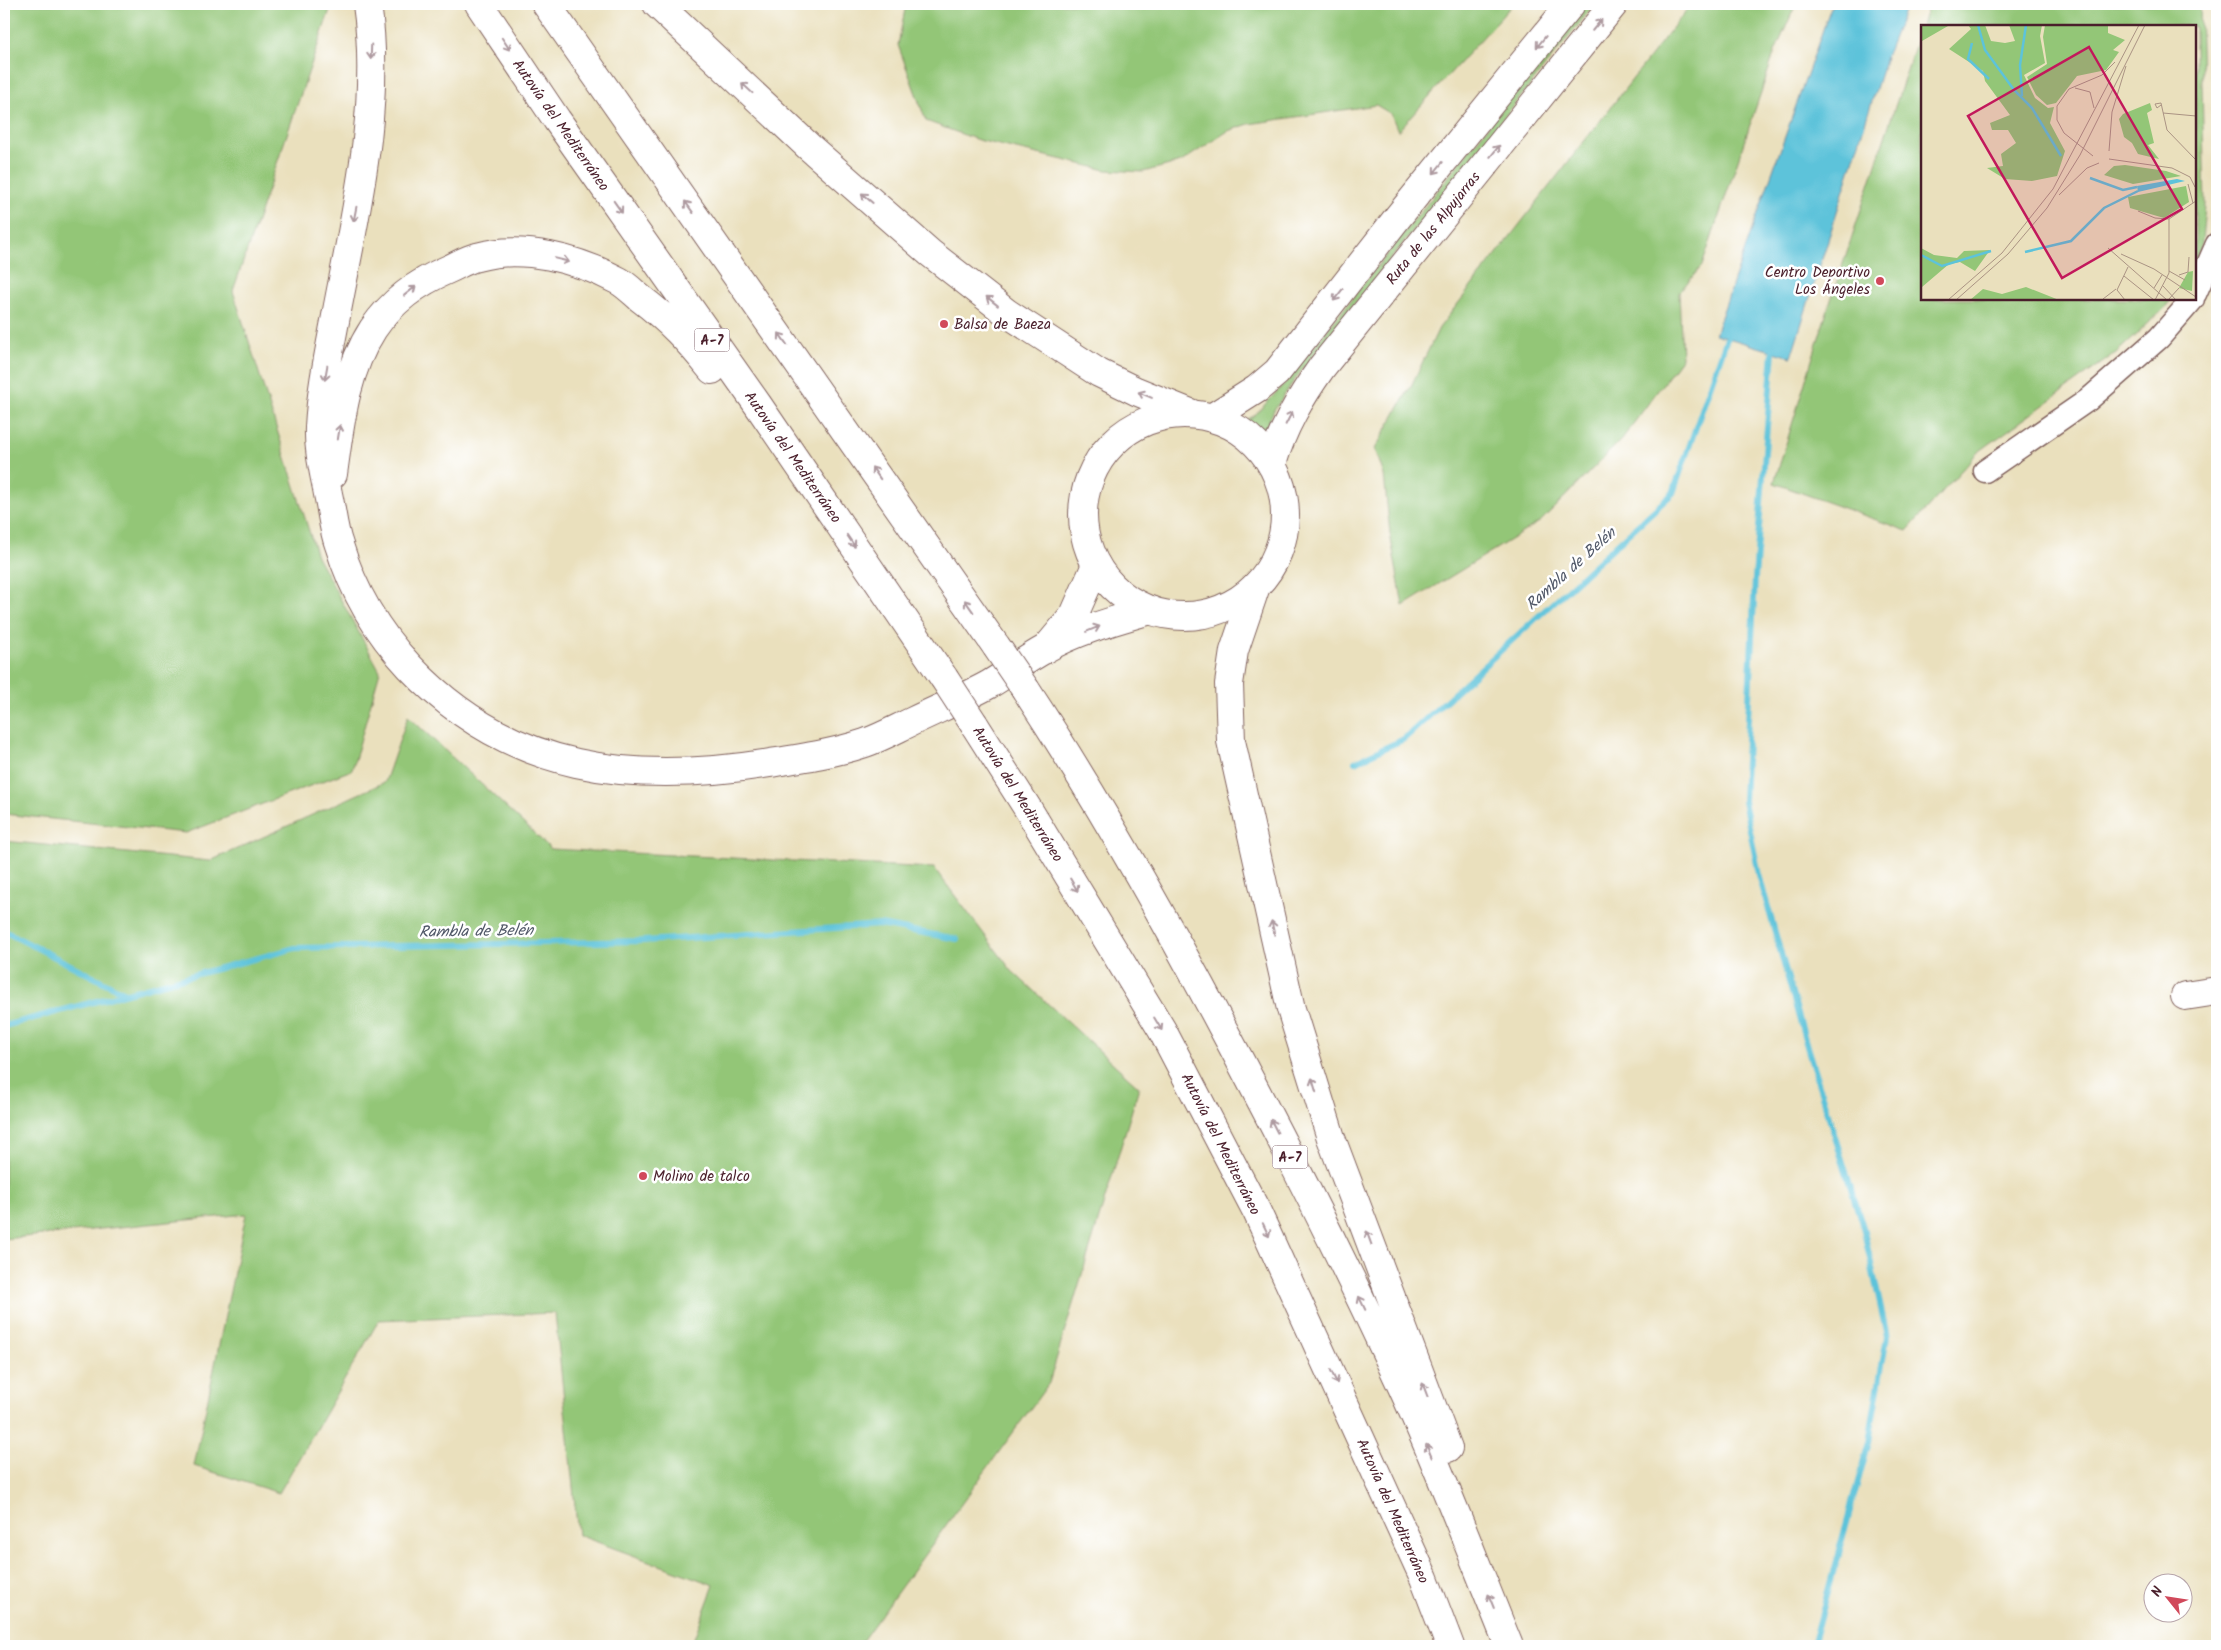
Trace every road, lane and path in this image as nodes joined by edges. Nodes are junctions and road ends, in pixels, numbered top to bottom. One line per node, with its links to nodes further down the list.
1 (367, 4): 14 (main road, one-way to 14)
2 (479, 4): 10 (main road, Autovía del Mediterráneo / A-7, one-way to 10)
3 (546, 4): 21 (main road, A-7, one-way to 3, bridge)
4 (657, 4): 11 (main road, one-way to 4)
5 (1571, 4): 11 (main road, one-way to 11)
6 (1614, 4): 12 (main road, Ruta de las Alpujarras, one-way to 6)
7 (2217, 244): 8 (street)
8 (2196, 292)
9 (2192, 300): 13 (street)
10 (758, 405): 14 (main road, one-way to 10); 22 (main road, Autovía del Mediterráneo / A-7, one-way to 22, bridge)
11 (1201, 415): 12 (main road); 15 (main road)
12 (1272, 464): 16 (main road)
13 (1985, 471)
14 (329, 498): 18 (main road)
15 (1096, 565): 17 (main road); 18 (main road)
16 (1256, 586): 17 (main road); 21 (main road, one-way to 16)
17 (1150, 610): 18 (main road, one-way to 17)
18 (1048, 647)
19 (2217, 991): 20 (main road)
20 (2185, 996)
21 (1459, 1521): 23 (main road, A-7, one-way to 21)
22 (1450, 1646)
23 (1509, 1646)

